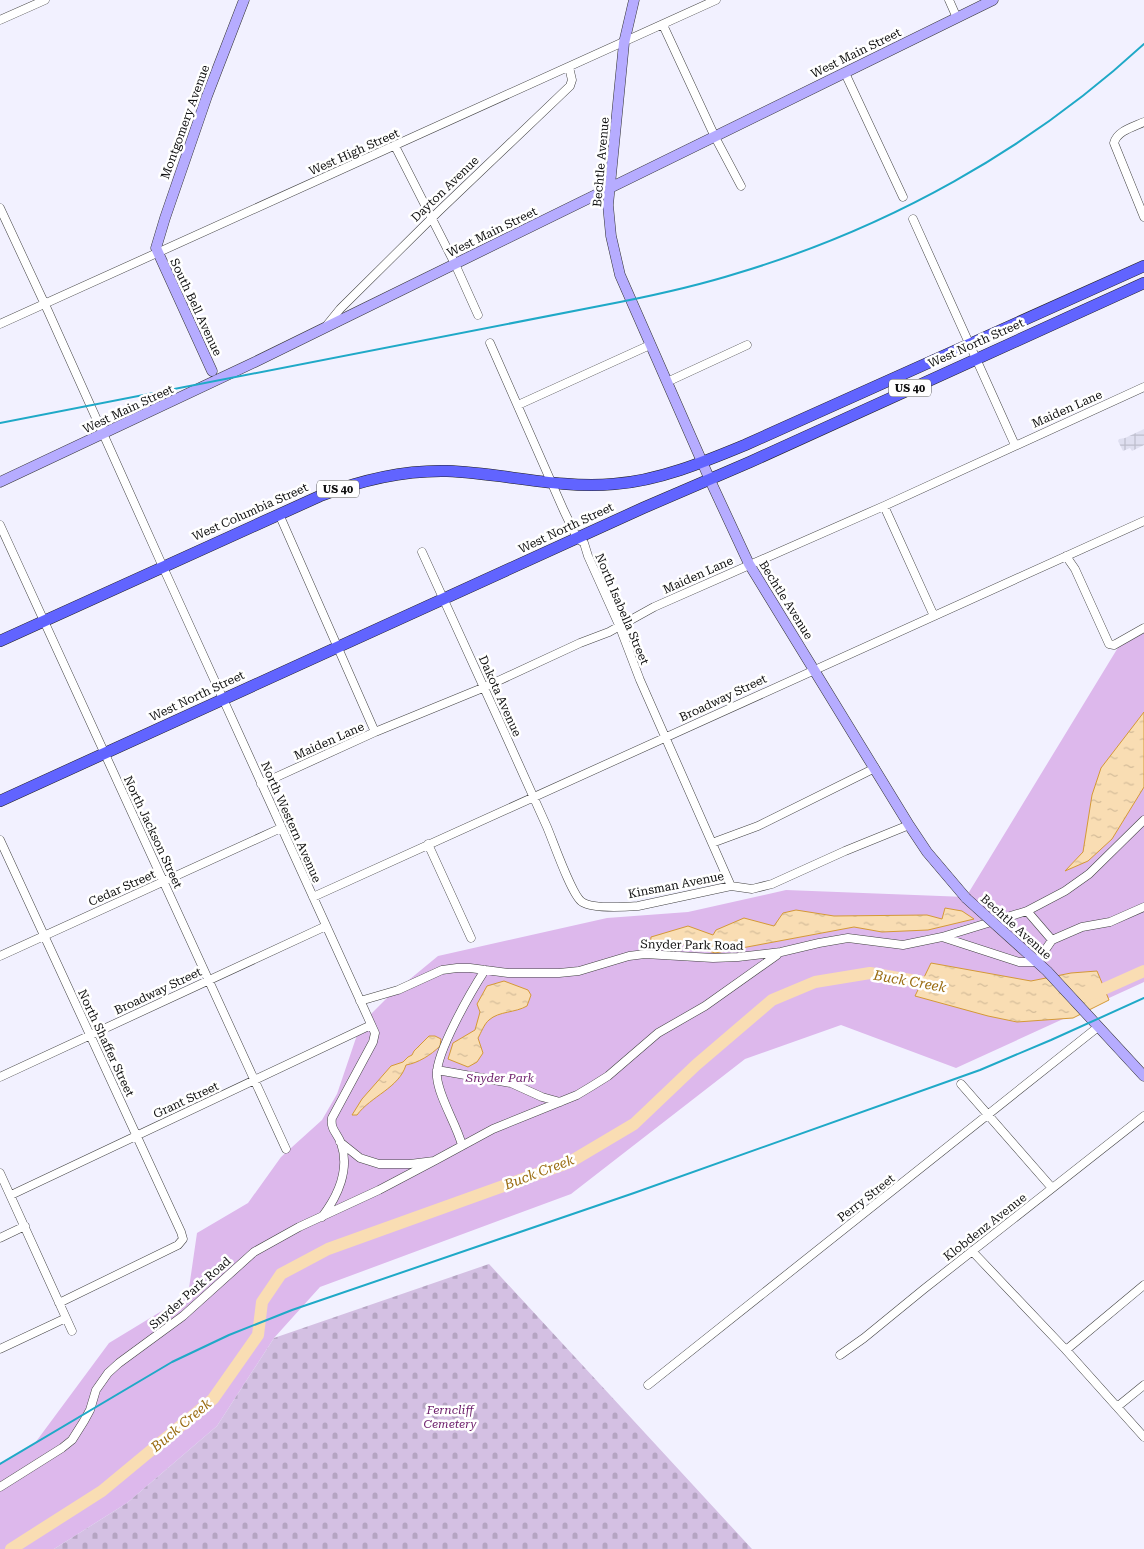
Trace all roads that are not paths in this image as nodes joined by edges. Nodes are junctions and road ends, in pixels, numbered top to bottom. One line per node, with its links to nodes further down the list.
1 (45, 0): 8 (street)
2 (244, 0): 23 (street, Montgomery Avenue)
3 (634, 0): 10 (street)
4 (716, 0): 9 (street, West High Street)
5 (948, 0): 7 (street)
6 (993, 0): 7 (street, West Main Street)
7 (957, 18): 12 (street, West Main Street)
8 (0, 20)
9 (664, 25): 10 (street, West High Street); 14 (street)
10 (624, 43): 11 (street, West High Street); 17 (street, Bechtle Avenue)
11 (570, 67): 15 (street, West High Street); 20 (street, Dayton Avenue)
12 (845, 73): 14 (street, West Main Street); 18 (street)
13 (1144, 122): 21 (street)
14 (714, 137): 16 (street); 17 (street, West Main Street)
15 (395, 146): 20 (street); 23 (street, West High Street)
16 (741, 186)
17 (610, 188): 24 (street, West Main Street); 32 (street, Bechtle Avenue)
18 (903, 197)
19 (0, 208): 27 (street, North Western Avenue)
20 (432, 218): 24 (street); 30 (street, Dayton Avenue)
21 (1144, 218)
22 (913, 219): 34 (street)
23 (158, 253): 27 (street, West High Street); 36 (street, South Bell Avenue)
24 (455, 264): 28 (street); 30 (street, West Main Street)
25 (1144, 266): 34 (main road, West North Street / US 40)
26 (1144, 282): 35 (main road, West North Street / US 40)
27 (45, 304): 29 (street, West High Street); 40 (street, North Western Avenue)
28 (478, 315)
29 (0, 324)
30 (326, 327): 40 (street, West Main Street)
31 (490, 343): 39 (street, North Isabella Street)
32 (650, 345): 37 (street, Bechtle Avenue); 39 (street)
33 (747, 345): 37 (street)
34 (969, 346): 35 (street); 42 (main road, West North Street / US 40)
35 (975, 359): 41 (street); 43 (main road, West North Street / US 40)
36 (212, 371)
37 (667, 382): 42 (street, Bechtle Avenue)
38 (1144, 387): 41 (street, Maiden Lane)
39 (518, 405): 45 (street, North Isabella Street)
40 (103, 434): 44 (street, West Main Street); 54 (street, North Western Avenue)
41 (1015, 445): 46 (street, Maiden Lane)
42 (703, 462): 43 (street, Bechtle Avenue); 45 (main road, West Columbia Street / US 40)
43 (710, 480): 50 (main road, West North Street / US 40); 53 (street, Bechtle Avenue)
44 (0, 482)
45 (552, 482): 47 (main road, West Columbia Street / US 40); 50 (street, North Isabella Street)
46 (884, 506): 53 (street, Maiden Lane); 56 (street)
47 (279, 514): 54 (main road, West Columbia Street / US 40); 61 (street)
48 (1144, 521): 52 (street, Broadway Street)
49 (0, 525): 57 (street, North Jackson Street)
50 (577, 538): 55 (main road, West North Street / US 40); 58 (street, North Isabella Street)
51 (422, 552): 55 (street, Dakota Avenue)
52 (1066, 556): 56 (street, Broadway Street); 59 (street)
53 (749, 564): 58 (street, Maiden Lane); 62 (street, Bechtle Avenue)
54 (163, 567): 57 (main road, West Columbia Street / US 40); 64 (street, North Western Avenue)
55 (443, 599): 61 (main road, West North Street / US 40); 63 (street, Dakota Avenue)
56 (934, 616): 62 (street, Broadway Street)
57 (44, 621): 60 (main road, West Columbia Street / US 40); 67 (street, North Jackson Street)
58 (620, 625): 63 (street, Maiden Lane); 66 (street, North Isabella Street)
59 (1144, 628)
60 (0, 641)
61 (337, 647): 64 (main road, West North Street / US 40); 65 (street)
62 (814, 669): 66 (street, Broadway Street); 68 (street, Bechtle Avenue)
63 (484, 687): 65 (street, Maiden Lane); 70 (street, Dakota Avenue)
64 (224, 699): 67 (main road, West North Street / US 40); 69 (street, North Western Avenue)
65 (375, 732): 69 (street, Maiden Lane)
66 (665, 737): 70 (street, Broadway Street); 76 (street, North Isabella Street)
67 (105, 753): 71 (main road, West North Street / US 40); 79 (street, North Jackson Street)
68 (875, 768): 73 (street, Bechtle Avenue); 76 (street)
69 (261, 784): 74 (street, North Western Avenue)
70 (533, 797): 77 (street, Broadway Street); 78 (street, Dakota Avenue)
71 (0, 801)
72 (1144, 820): 83 (street, Snyder Park Road)
73 (909, 826): 80 (street, Kinsman Avenue); 91 (street, Bechtle Avenue, bridge)
74 (281, 828): 79 (street, Cedar Street); 81 (street, North Western Avenue)
75 (0, 840): 85 (street, North Shaffer Street)
76 (712, 843): 80 (street, North Isabella Street)
77 (428, 844): 81 (street, Broadway Street); 86 (street)
78 (557, 850): 80 (street, Kinsman Avenue)
79 (164, 882): 85 (street, Cedar Street); 93 (street, North Jackson Street)
80 (731, 886)
81 (313, 896): 84 (street, North Western Avenue)
82 (1144, 907): 88 (street)
83 (1027, 911): 87 (street, Snyder Park Road); 88 (street)
84 (326, 926): 93 (street, Broadway Street); 94 (street, North Western Avenue)
85 (44, 936): 90 (street, Cedar Street); 97 (street, North Shaffer Street)
86 (471, 938)
87 (942, 938): 89 (street, Snyder Park Road); 91 (street)
88 (1052, 940): 91 (street)
89 (780, 952): 92 (street, Snyder Park Road); 103 (street, Snyder Park Road)
90 (0, 956)
91 (1037, 962): 96 (street, Bechtle Avenue)
92 (485, 970): 94 (street, Snyder Park Road); 98 (street)
93 (209, 981): 97 (street, Broadway Street); 101 (street, North Jackson Street)
94 (360, 1001): 95 (street, North Western Avenue)
95 (371, 1025): 101 (street, Grant Street); 107 (street, North Western Avenue)
96 (1098, 1027): 99 (street, Bechtle Avenue); 104 (street, Perry Street)
97 (90, 1036): 100 (street, Broadway Street); 106 (street, North Shaffer Street)
98 (437, 1070): 103 (street); 108 (street)
99 (1144, 1076)
100 (0, 1077)
101 (254, 1080): 106 (street, Grant Street); 109 (street, North Jackson Street)
102 (961, 1084): 104 (street)
103 (561, 1102): 108 (street, Snyder Park Road)
104 (988, 1116): 112 (street); 125 (street, Perry Street)
105 (1144, 1116): 112 (street, Klobdenz Avenue)
106 (136, 1136): 113 (street, Grant Street); 119 (street, North Shaffer Street)
107 (340, 1142): 110 (street, Snyder Park Road); 114 (street, North Western Avenue)
108 (462, 1145): 110 (street, Snyder Park Road)
109 (286, 1149)
110 (434, 1160): 114 (street, Snyder Park Road)
111 (0, 1173): 113 (street)
112 (1052, 1188): 117 (street, Klobdenz Avenue)
113 (11, 1195): 115 (street)
114 (322, 1217): 129 (street, Snyder Park Road)
115 (26, 1226): 116 (street); 119 (street)
116 (0, 1238)
117 (972, 1252): 123 (street); 124 (street, Klobdenz Avenue)
118 (1144, 1285): 123 (street)
119 (59, 1303): 120 (street)
120 (66, 1318): 121 (street); 122 (street)
121 (72, 1331)
122 (0, 1349)
123 (1066, 1350): 127 (street)
124 (840, 1355)
125 (648, 1385)
126 (1144, 1385): 127 (street)
127 (1117, 1407): 128 (street)
128 (1144, 1437)
129 (0, 1487)

